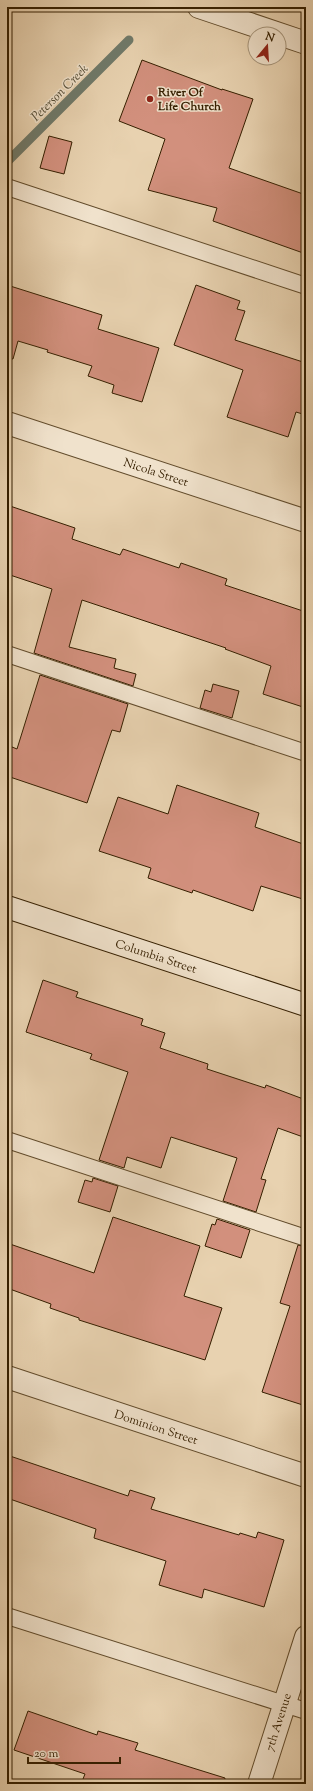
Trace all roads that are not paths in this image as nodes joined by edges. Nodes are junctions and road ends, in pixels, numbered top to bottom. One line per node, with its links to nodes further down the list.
1 (199, 7): 2 (street)
2 (306, 42)
3 (7, 187): 4 (lane)
4 (306, 286)
5 (7, 423): 6 (street, Nicola Street)
6 (306, 521)
7 (7, 654): 8 (lane)
8 (306, 753)
9 (7, 907): 10 (street, Columbia Street)
10 (306, 1005)
11 (7, 1140): 12 (lane)
12 (306, 1238)
13 (7, 1377): 14 (street, Dominion Street)
14 (306, 1476)
15 (7, 1616): 17 (lane)
16 (306, 1637): 17 (street, 7th Avenue)
17 (284, 1703): 18 (lane); 19 (street, 7th Avenue)
18 (306, 1711)
19 (258, 1784)

